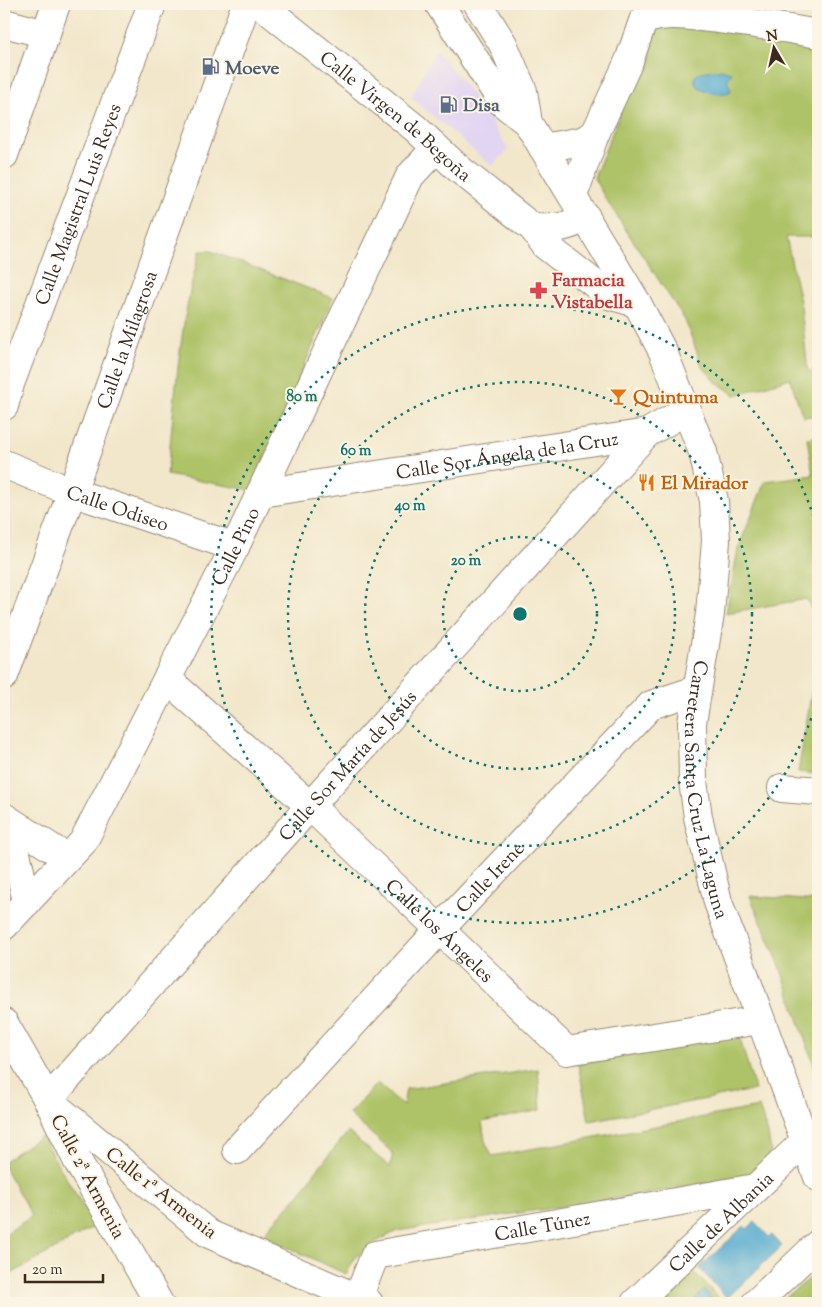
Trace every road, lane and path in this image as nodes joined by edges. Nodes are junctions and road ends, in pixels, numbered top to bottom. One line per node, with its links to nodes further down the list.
1 (56, 4): 8 (street)
2 (152, 4): 18 (street, Calle Magistral Luis Reyes)
3 (246, 4): 22 (street, Calle la Milagrosa)
4 (260, 4): 12 (street, Calle Virgen de Begoña)
5 (439, 4): 10 (street)
6 (478, 4): 10 (street)
7 (4, 23): 8 (street)
8 (46, 34): 14 (street)
9 (818, 34): 11 (street)
10 (528, 123): 13 (street, Carretera Santa Cruz La Laguna)
11 (595, 134): 13 (street); 15 (street)
12 (436, 148): 16 (street, Calle Virgen de Begoña); 23 (street, Calle Pino)
13 (544, 148): 15 (street, Carretera Santa Cruz La Laguna)
14 (4, 155)
15 (580, 206): 16 (street); 17 (street, Carretera Santa Cruz La Laguna)
16 (533, 228): 17 (street, Calle Virgen de Begoña)
17 (638, 303): 19 (street, Carretera Santa Cruz La Laguna)
18 (6, 391)
19 (683, 401): 20 (street, Calle Sor Ángela de la Cruz); 27 (street, Carretera Santa Cruz La Laguna)
20 (647, 433): 23 (street, Calle Sor Ángela de la Cruz); 30 (street, Calle Sor María de Jesús)
21 (4, 464): 22 (street, Calle Odiseo)
22 (72, 492): 24 (street, Calle Odiseo); 25 (street, Calle la Milagrosa)
23 (261, 493): 24 (street, Calle Pino)
24 (235, 547): 26 (street, Calle Pino)
25 (4, 676)
26 (167, 679): 30 (street, Calle los Ángeles); 32 (street, Calle Pino)
27 (696, 690): 35 (street, Calle Irene); 36 (street, Carretera Santa Cruz La Laguna)
28 (782, 788): 29 (street)
29 (818, 791)
30 (310, 806): 35 (street, Calle los Ángeles); 38 (street, Calle Sor María de Jesús)
31 (6, 819): 32 (street); 33 (street)
32 (67, 858): 33 (street, Calle Pino)
33 (27, 902): 34 (street, Calle Pino)
34 (4, 926)
35 (440, 929): 36 (street, Calle los Ángeles); 40 (street, Calle Irene)
36 (760, 1020): 39 (street, Carretera Santa Cruz La Laguna)
37 (4, 1023): 38 (street, Calle 2ª Armenia)
38 (48, 1100): 44 (street, Calle 1ª Armenia); 45 (street, Calle 2ª Armenia)
39 (805, 1141): 41 (street, Carretera Santa Cruz La Laguna); 42 (street, Calle de Albania)
40 (237, 1150)
41 (818, 1177)
42 (755, 1188): 44 (street, Calle Túnez); 46 (street, Calle de Albania)
43 (818, 1244): 47 (street)
44 (364, 1301)
45 (159, 1303)
46 (635, 1303)
47 (756, 1303)

